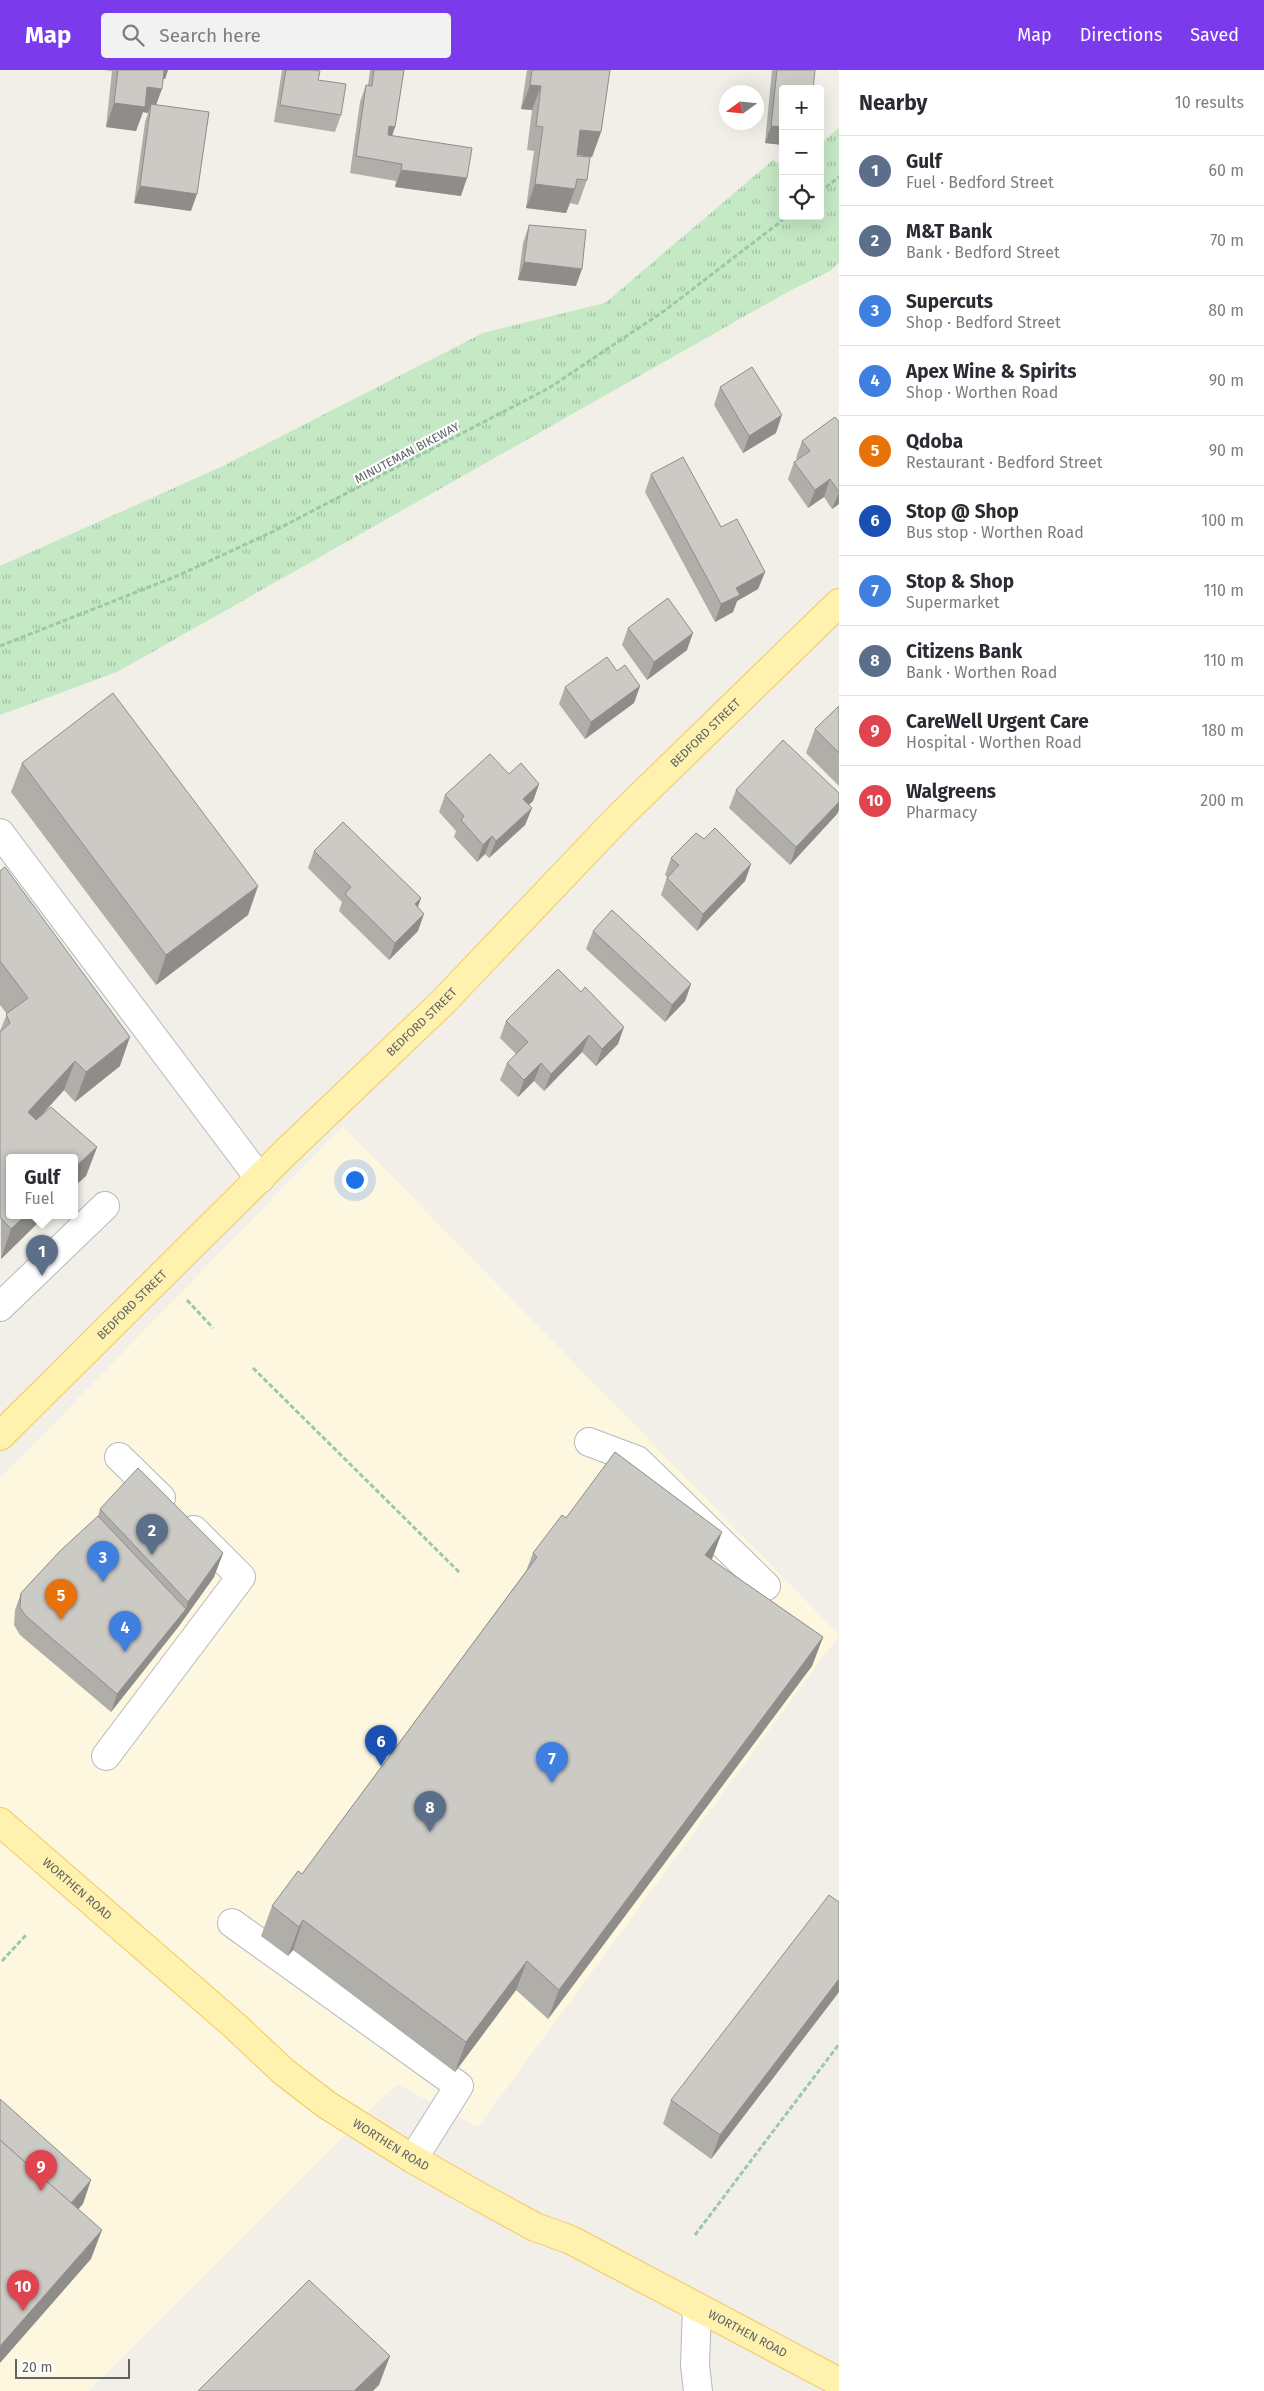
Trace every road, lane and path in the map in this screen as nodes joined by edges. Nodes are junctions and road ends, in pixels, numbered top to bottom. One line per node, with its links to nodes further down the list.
1 (839, 177): 2 (path)
2 (824, 189)
3 (783, 220): 5 (path, MINUTEMAN BIKEWAY)
4 (839, 603): 7 (main road, BEDFORD STREET)
5 (0, 646)
6 (0, 833): 7 (street)
7 (260, 1179): 13 (main road, BEDFORD STREET)
8 (105, 1206): 10 (street)
9 (187, 1300): 11 (path)
10 (0, 1307)
11 (214, 1328)
12 (253, 1368): 16 (path)
13 (0, 1436)
14 (589, 1442): 17 (street)
15 (119, 1457): 18 (street)
16 (460, 1573)
17 (766, 1586)
18 (106, 1756)
19 (0, 1822): 24 (main road, WORTHEN ROAD)
20 (232, 1923): 24 (street)
21 (26, 1935): 22 (path)
22 (2, 1961)
23 (839, 2044): 25 (path)
24 (413, 2160): 26 (main road, WORTHEN ROAD)
25 (695, 2235)
26 (697, 2307): 27 (main road, WORTHEN ROAD); 28 (street)
27 (839, 2382)
28 (698, 2391)

